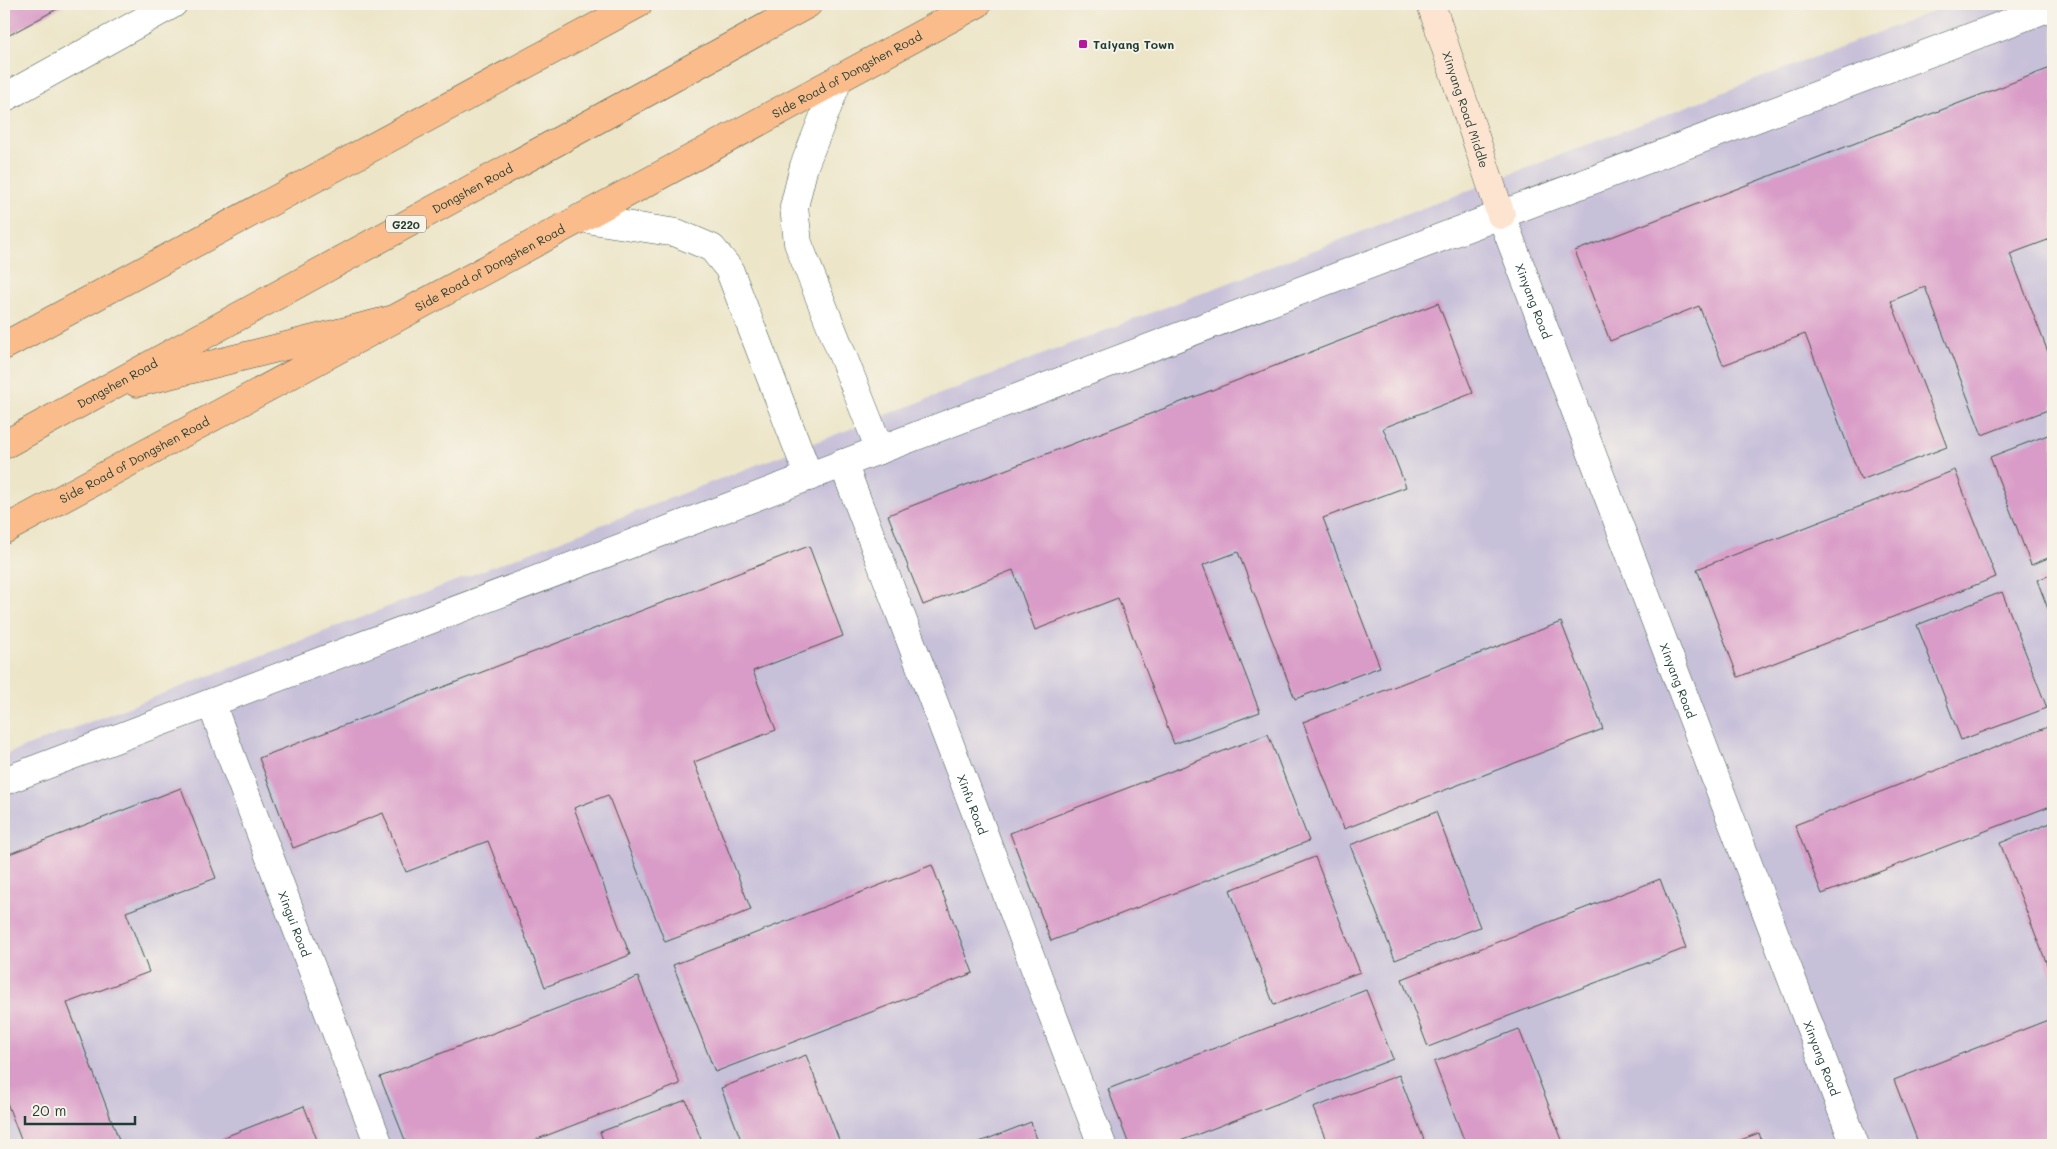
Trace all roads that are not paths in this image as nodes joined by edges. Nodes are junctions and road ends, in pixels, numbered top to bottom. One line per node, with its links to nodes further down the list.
1 (173, 4): 8 (street)
2 (638, 4): 12 (main road)
3 (808, 4): 13 (main road, Dongshen Road / G220)
4 (977, 4): 7 (main road, Side Road of Dongshen Road)
5 (1431, 4): 9 (street, Xinyang Road Middle)
6 (2053, 6): 9 (street)
7 (840, 78): 10 (main road, Side Road of Dongshen Road); 15 (street)
8 (4, 98)
9 (1501, 215): 15 (street); 23 (street, Xinyang Road)
10 (580, 218): 11 (main road, Side Road of Dongshen Road); 17 (street)
11 (394, 319): 13 (main road); 18 (main road, Side Road of Dongshen Road)
12 (4, 346)
13 (99, 393): 14 (main road, Dongshen Road / G220)
14 (4, 445)
15 (880, 450): 16 (street)
16 (843, 463): 17 (street); 22 (street, Xinfu Road)
17 (809, 477): 19 (street)
18 (4, 530)
19 (211, 703): 20 (street); 21 (street, Xingui Road)
20 (4, 781)
21 (379, 1145)
22 (1102, 1145)
23 (1855, 1145)

